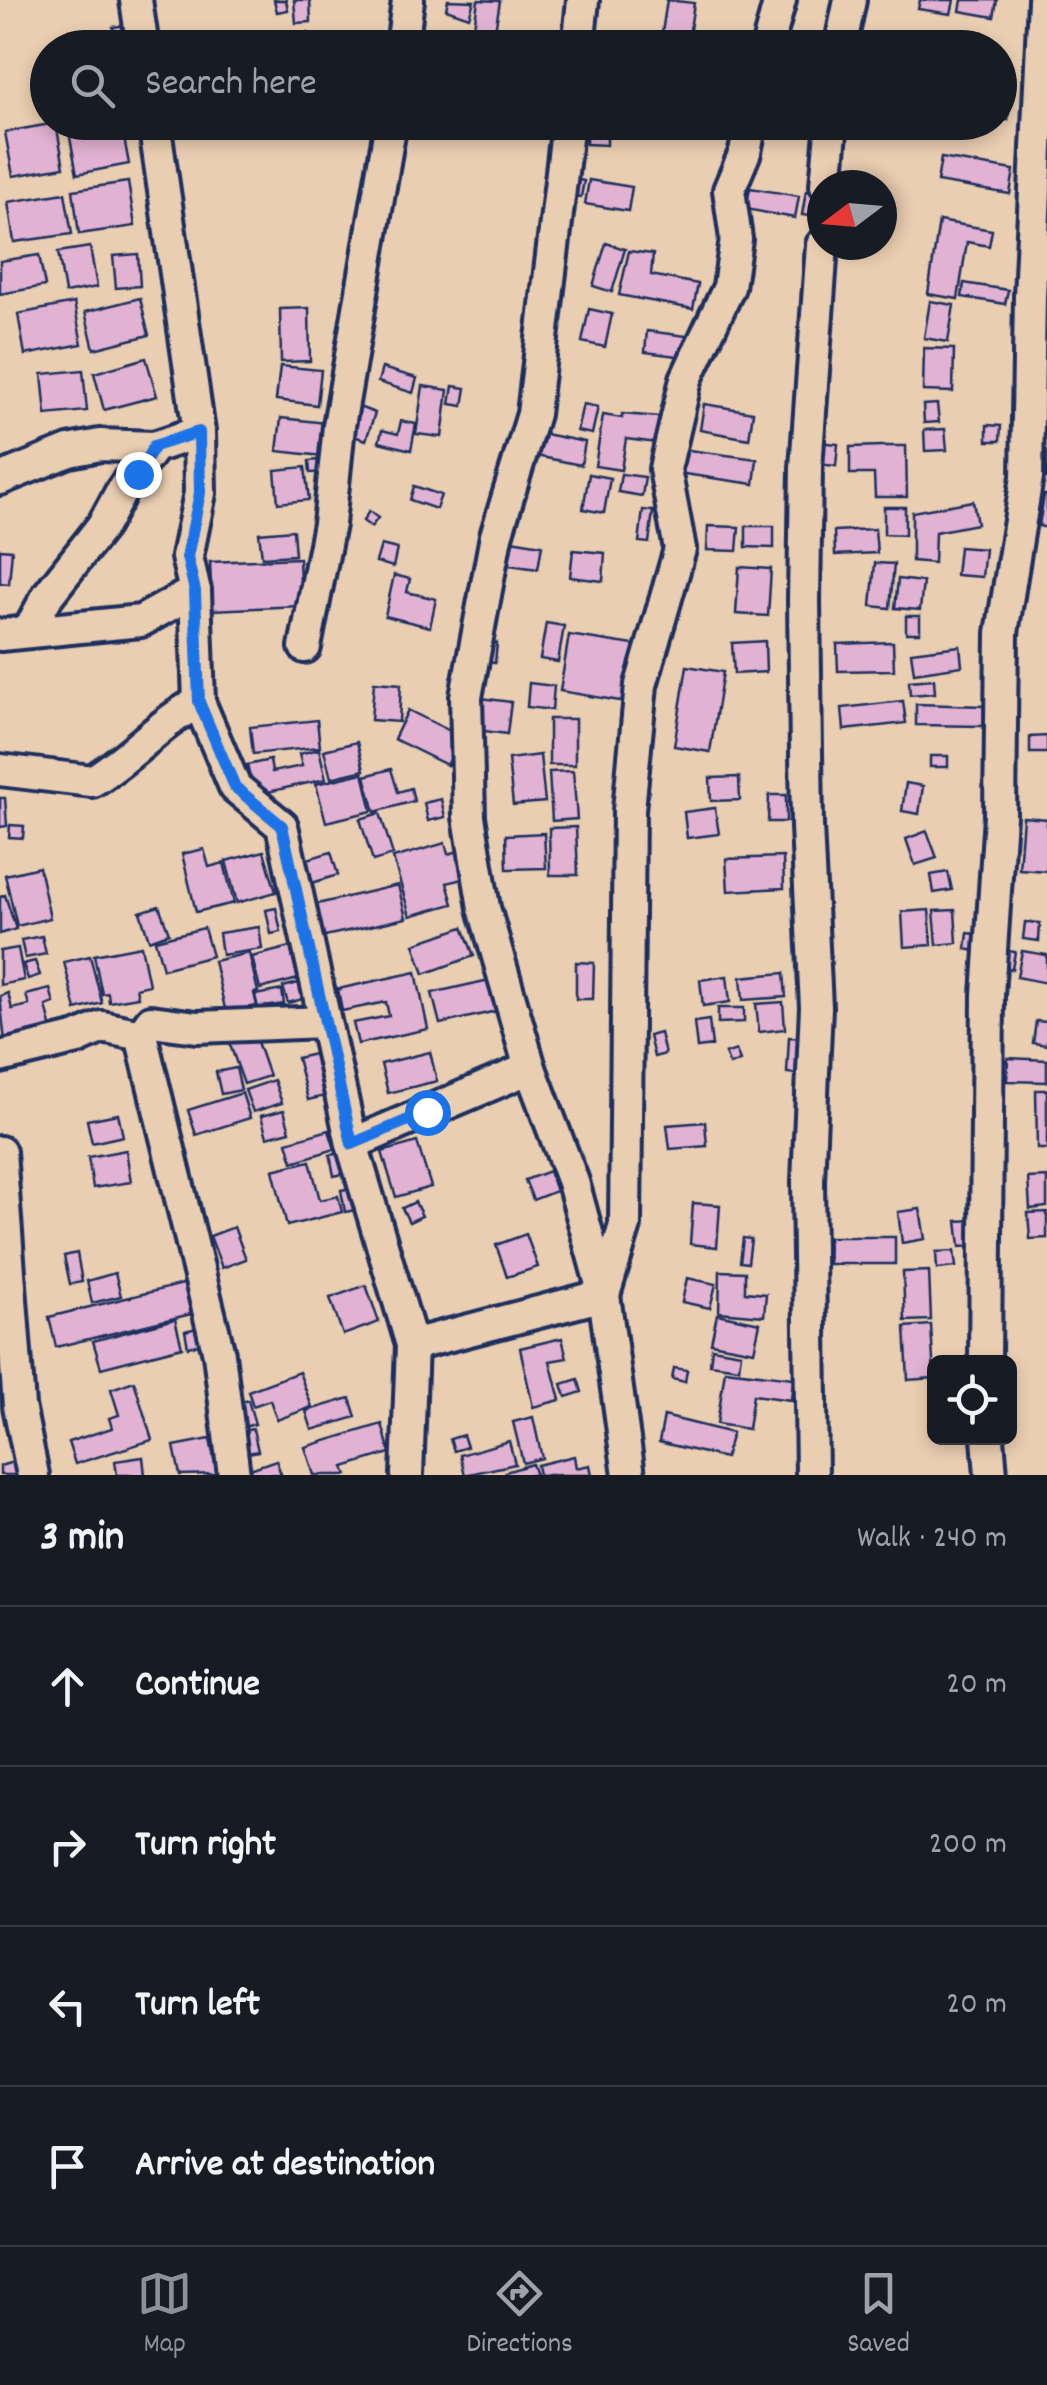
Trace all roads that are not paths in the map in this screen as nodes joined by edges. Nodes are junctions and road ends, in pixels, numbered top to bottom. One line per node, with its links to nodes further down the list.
1 (136, 0): 7 (street)
2 (408, 0): 8 (street)
3 (583, 0): 9 (street)
4 (780, 0): 10 (street)
5 (850, 0): 11 (street)
6 (1044, 0): 12 (street)
7 (140, 30)
8 (404, 30)
9 (580, 30)
10 (772, 30)
11 (844, 30)
12 (1044, 128): 36 (street)
13 (157, 140): 20 (street)
14 (388, 140): 25 (street)
15 (566, 140): 31 (street)
16 (747, 140): 34 (street)
17 (830, 140): 18 (street)
18 (827, 170)
19 (821, 260): 43 (street)
20 (199, 432): 21 (street); 23 (street)
21 (154, 446): 22 (street); 24 (street)
22 (0, 480)
23 (195, 591): 24 (street); 26 (street)
24 (14, 633)
25 (305, 647)
26 (199, 702): 27 (street); 28 (street)
27 (0, 770)
28 (324, 1022): 29 (street); 32 (street)
29 (141, 1034): 30 (street); 40 (street)
30 (0, 1057)
31 (530, 1068): 32 (street); 34 (street)
32 (352, 1144): 35 (street)
33 (0, 1152): 37 (street)
34 (604, 1295): 35 (street); 42 (street)
35 (412, 1345): 41 (street)
36 (985, 1355)
37 (10, 1409): 39 (street)
38 (989, 1445): 44 (street)
39 (33, 1475)
40 (234, 1475)
41 (407, 1475)
42 (629, 1475)
43 (812, 1475)
44 (991, 1475)

